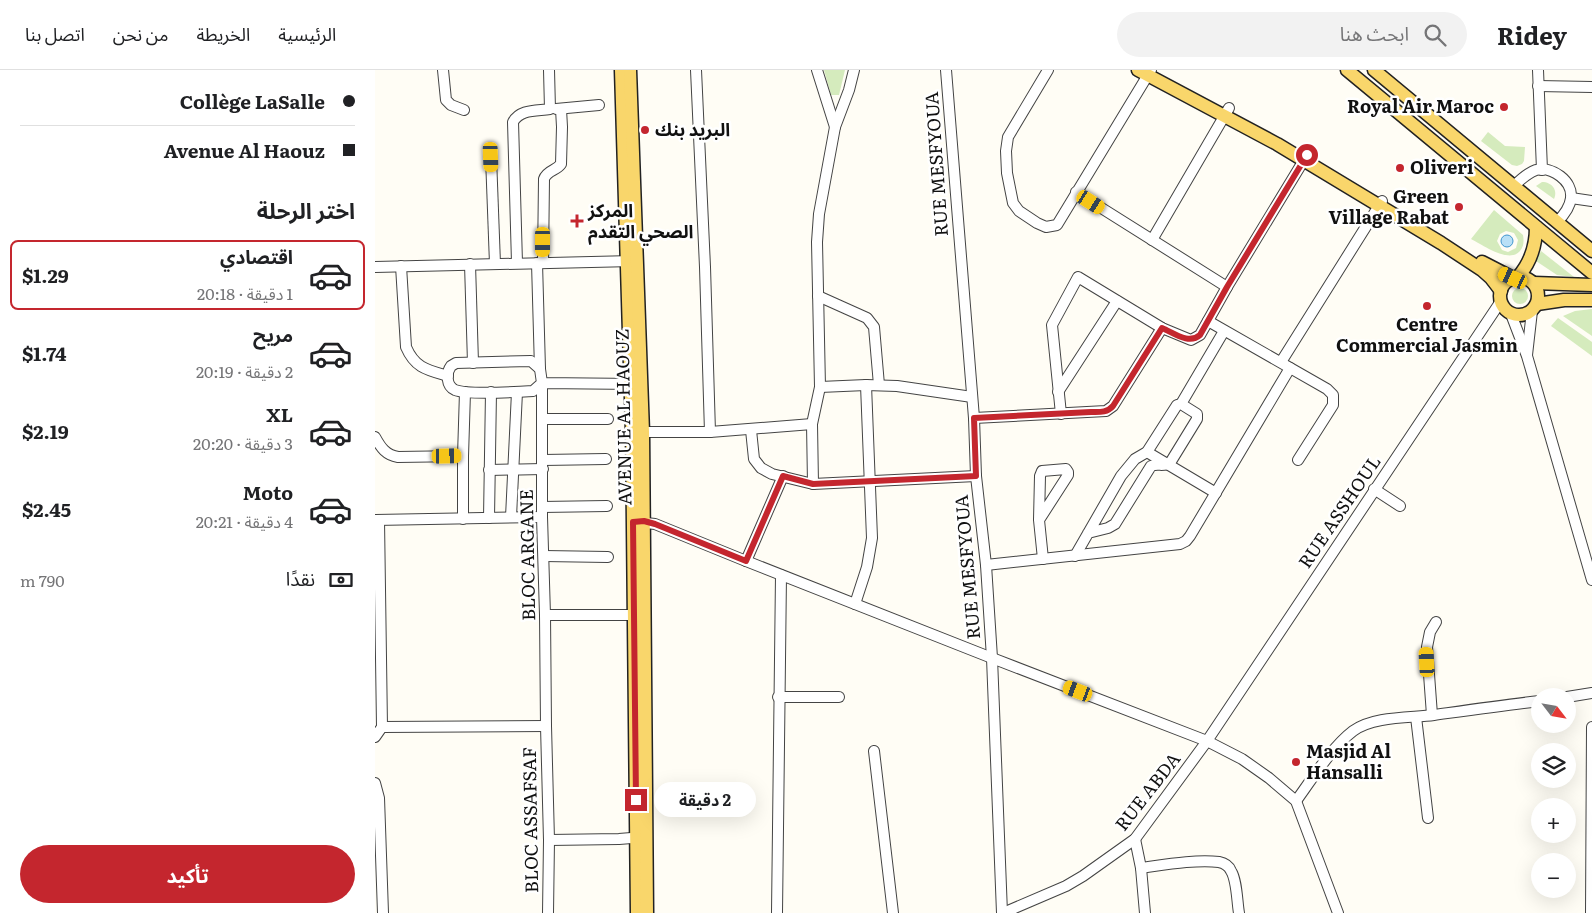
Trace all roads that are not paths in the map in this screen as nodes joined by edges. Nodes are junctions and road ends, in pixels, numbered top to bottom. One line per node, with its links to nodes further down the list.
1 (443, 70): 18 (street)
2 (549, 70): 19 (street)
3 (621, 70): 37 (main road, AVENUE AL HAOUZ)
4 (630, 70): 37 (main road, AVENUE AL HAOUZ)
5 (696, 70): 80 (street)
6 (817, 70): 21 (street)
7 (854, 70): 21 (street)
8 (946, 70): 71 (street, RUE MESFYOUA)
9 (1048, 70): 26 (street)
10 (1347, 70): 31 (main road)
11 (1374, 70): 25 (main road)
12 (1538, 70): 14 (street)
13 (1148, 71): 20 (main road); 26 (street)
14 (1538, 86): 15 (street); 24 (street)
15 (1592, 87)
16 (599, 105): 17 (street)
17 (561, 109): 19 (street); 36 (street, BLOC ARGANE)
18 (464, 110)
19 (550, 110): 38 (street)
20 (1227, 112): 23 (main road); 34 (street)
21 (835, 127): 48 (street)
22 (491, 157): 40 (street)
23 (1305, 158): 30 (main road); 47 (street)
24 (1542, 170): 25 (street); 27 (street)
25 (1514, 186): 28 (main road)
26 (1076, 192): 34 (street)
27 (1571, 198): 29 (street); 32 (street)
28 (1532, 201): 31 (main road); 32 (main road)
29 (1592, 201)
30 (1380, 203): 44 (main road); 49 (main road); 59 (street)
31 (1521, 215): 33 (main road)
32 (1557, 222): 35 (main road)
33 (1536, 227): 43 (main road); 44 (main road)
34 (1152, 240): 47 (street)
35 (1592, 251)
36 (540, 262): 37 (street); 38 (street); 60 (street, BLOC ARGANE)
37 (632, 262): 63 (main road, AVENUE AL HAOUZ)
38 (517, 263): 40 (street)
39 (470, 264): 40 (street); 42 (street); 58 (street)
40 (495, 264)
41 (375, 266): 42 (street)
42 (401, 266): 61 (street)
43 (1592, 273)
44 (1515, 277): 45 (main road); 49 (main road)
45 (1534, 283): 46 (main road); 52 (main road)
46 (1592, 285)
47 (1227, 287): 54 (street)
48 (818, 296): 65 (street); 66 (street)
49 (1501, 296): 53 (main road); 94 (street, RUE ASSHOUL)
50 (1592, 300): 52 (main road)
51 (1117, 301): 55 (street); 70 (street); 70 (street)
52 (1535, 308): 53 (main road); 57 (street)
53 (1511, 314): 57 (street)
54 (1208, 321): 55 (street); 56 (street)
55 (1162, 328): 73 (street)
56 (1224, 330): 59 (street); 72 (street)
57 (1527, 356): 113 (street)
58 (473, 363): 60 (street); 61 (street)
59 (1285, 365): 85 (street); 95 (street)
60 (540, 368): 62 (street, BLOC ARGANE)
61 (448, 376): 67 (street)
62 (543, 383): 63 (street); 69 (street); 75 (street, BLOC ARGANE)
63 (636, 384): 79 (main road, AVENUE AL HAOUZ)
64 (865, 385): 65 (street); 66 (street); 92 (street)
65 (879, 385): 71 (street)
66 (820, 387): 77 (street)
67 (465, 392): 68 (street); 83 (street)
68 (491, 392): 69 (street); 89 (street)
69 (517, 392): 88 (street)
70 (1058, 392): 73 (street)
71 (972, 397): 74 (street, RUE MESFYOUA)
72 (1181, 404): 82 (street); 86 (street)
73 (1061, 414): 74 (street)
74 (974, 418): 91 (street, RUE MESFYOUA)
75 (543, 419): 76 (street); 87 (street, BLOC ARGANE)
76 (608, 419)
77 (812, 424): 78 (street); 93 (street)
78 (751, 430): 80 (street); 90 (street)
79 (637, 432): 80 (street); 104 (main road, AVENUE AL HAOUZ)
80 (710, 432)
81 (375, 437): 83 (street)
82 (1147, 452): 86 (street); 105 (street)
83 (463, 456): 101 (street)
84 (606, 459): 87 (street)
85 (1298, 460)
86 (1169, 464): 95 (street); 105 (street)
87 (543, 465): 88 (street); 98 (street, BLOC ARGANE)
88 (513, 469): 89 (street); 99 (street)
89 (489, 470): 100 (street)
90 (783, 476): 93 (street); 110 (street)
91 (976, 476): 92 (street); 111 (street, RUE MESFYOUA)
92 (871, 482): 93 (street); 114 (street)
93 (813, 484)
94 (1374, 489): 97 (street); 130 (street, RUE ASSHOUL)
95 (1216, 493): 107 (street)
96 (607, 506): 98 (street)
97 (1399, 506)
98 (542, 512): 99 (street); 106 (street, BLOC ARGANE)
99 (511, 517): 100 (street)
100 (489, 518): 101 (street)
101 (463, 519): 102 (street)
102 (377, 520): 127 (street)
103 (1039, 520): 103 (street); 109 (street)
104 (639, 522): 110 (street); 116 (main road, AVENUE AL HAOUZ)
105 (1088, 533): 107 (street)
106 (544, 556): 108 (street); 115 (street, BLOC ARGANE)
107 (1075, 556): 109 (street)
108 (608, 557)
109 (1043, 559): 111 (street)
110 (746, 561): 112 (street)
111 (986, 565): 118 (street, RUE MESFYOUA)
112 (781, 575): 114 (street); 121 (street)
113 (1592, 580)
114 (855, 604): 118 (street)
115 (545, 615): 116 (street); 126 (street, BLOC ARGANE)
116 (640, 615): 135 (main road, AVENUE AL HAOUZ)
117 (1436, 622): 124 (street)
118 (992, 658): 130 (street); 145 (street, RUE MESFYOUA)
119 (1592, 694): 120 (street)
120 (1576, 696)
121 (778, 697): 122 (street); 143 (street)
122 (839, 697)
123 (1531, 702): 124 (street)
124 (1432, 716): 125 (street)
125 (1416, 717): 133 (street); 134 (street)
126 (546, 726): 127 (street); 137 (street, BLOC ASSAFSAF)
127 (382, 727): 129 (street)
128 (1592, 727): 149 (street)
129 (375, 737)
130 (1207, 741): 133 (street); 136 (street, RUE ABDA)
131 (874, 751): 144 (street)
132 (375, 783): 139 (street)
133 (1296, 801): 148 (street)
134 (1428, 818)
135 (642, 837): 137 (street); 141 (main road, AVENUE AL HAOUZ); 142 (main road, AVENUE AL HAOUZ)
136 (1135, 839): 138 (street); 145 (street, RUE ABDA)
137 (549, 840): 140 (street, BLOC ASSAFSAF)
138 (1141, 868): 146 (street); 147 (street)
139 (383, 913)
140 (548, 913)
141 (637, 913)
142 (647, 913)
143 (777, 913)
144 (893, 913)
145 (1003, 913)
146 (1145, 913)
147 (1239, 913)
148 (1338, 913)
149 (1591, 913)

